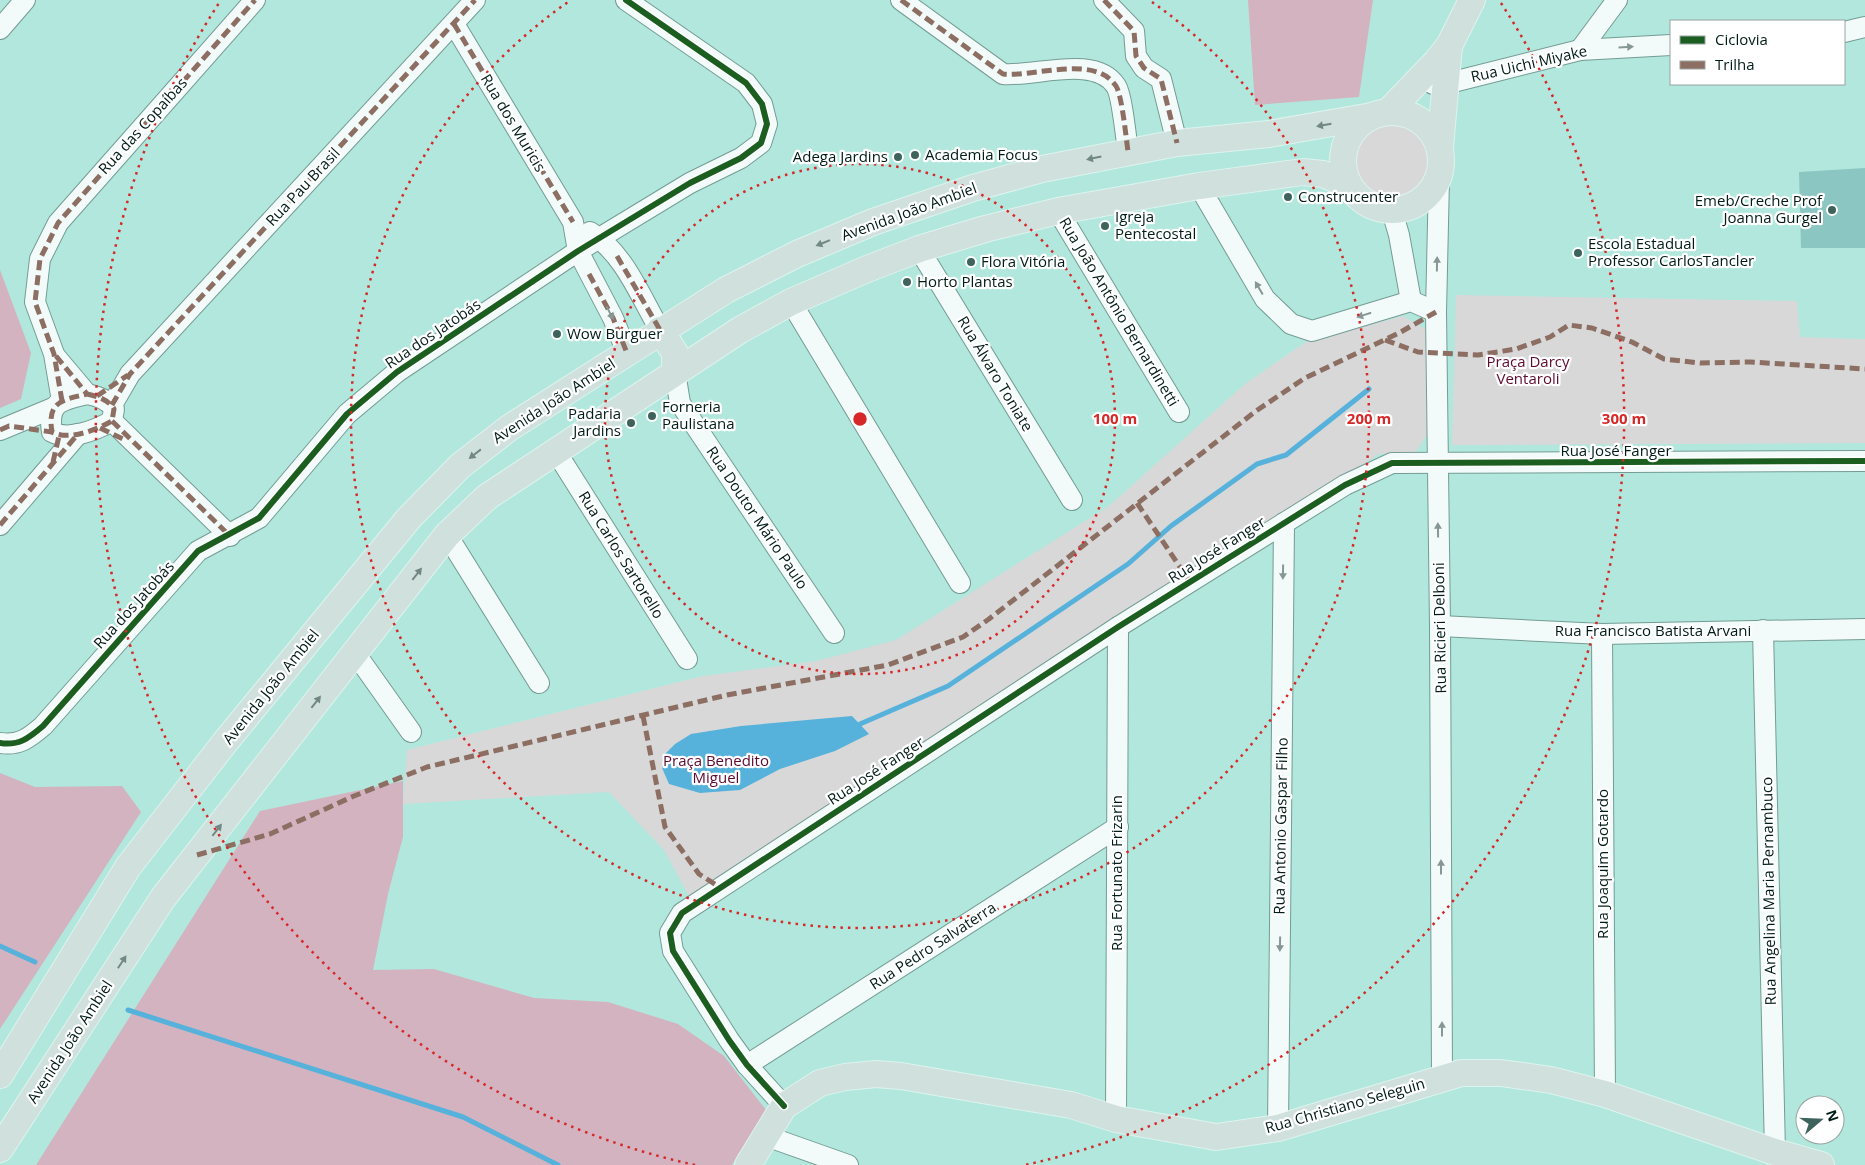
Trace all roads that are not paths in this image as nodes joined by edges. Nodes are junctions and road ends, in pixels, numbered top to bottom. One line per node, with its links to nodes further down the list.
1 (25, 0): 11 (street)
2 (255, 0): 36 (street, Rua das Copaíbas)
3 (475, 0): 9 (street, Rua Pau Brasil)
4 (626, 0): 28 (street, Rua dos Jatobás)
5 (901, 0): 21 (street)
6 (1104, 0): 19 (street)
7 (1472, 0): 14 (main road)
8 (1617, 0): 15 (street)
9 (454, 24): 27 (street, Rua dos Muricis); 41 (street, Rua Pau Brasil)
10 (1865, 26): 12 (street)
11 (0, 29)
12 (1845, 32)
13 (1670, 45): 15 (street, Rua Uichi Miyake, one-way to 13)
14 (1449, 46): 16 (main road); 17 (main road)
15 (1580, 50): 17 (street, Rua Uichi Miyake)
16 (1417, 83): 17 (street, Rua Uichi Miyake); 18 (main road)
17 (1445, 84): 20 (main road)
18 (1380, 114): 19 (main road, Avenida João Ambiel, one-way to 19); 20 (main road, Avenida João Ambiel); 23 (main road)
19 (1177, 143): 21 (main road, Avenida João Ambiel)
20 (1440, 147): 22 (main road)
21 (1128, 151): 34 (main road, Avenida João Ambiel, one-way to 34)
22 (1439, 179): 26 (main road, Avenida João Ambiel); 33 (street, Rua Ricieri Delboni, one-way to 22)
23 (1349, 185): 24 (main road, Avenida João Ambiel); 26 (main road, Avenida João Ambiel)
24 (1200, 186): 25 (main road, Avenida João Ambiel); 31 (street, one-way to 24)
25 (1058, 211): 29 (main road, Avenida João Ambiel); 42 (street, Rua João Antônio Bernardinetti)
26 (1392, 211): 31 (street)
27 (573, 222): 28 (street, Rua dos Muricis); 30 (street, Rua dos Muricis)
28 (599, 238): 30 (street, Rua dos Jatobás); 34 (street, Rua dos Muricis)
29 (919, 249): 32 (main road, Avenida João Ambiel); 48 (street, Rua Álvaro Toniate)
30 (578, 251): 35 (street, Rua dos Muricis, one-way to 35); 52 (street, Rua dos Jatobás)
31 (1411, 301): 33 (street)
32 (790, 302): 37 (main road, Avenida João Ambiel); 53 (street)
33 (1436, 312): 47 (street, Rua Ricieri Delboni)
34 (660, 330): 35 (main road, Avenida João Ambiel); 37 (main road)
35 (627, 353): 38 (main road); 67 (main road, Avenida João Ambiel, one-way to 67)
36 (54, 354): 40 (street); 41 (street)
37 (675, 372): 38 (main road, Avenida João Ambiel); 39 (street, Rua Doutor Mário Paulo)
38 (647, 390): 39 (street); 45 (main road, Avenida João Ambiel)
39 (680, 403): 58 (street, Rua Doutor Mário Paulo)
40 (57, 405): 41 (street); 43 (street); 44 (street)
41 (101, 409): 44 (street); 52 (street)
42 (1179, 412)
43 (5, 428): 44 (street)
44 (63, 434): 50 (street)
45 (555, 450): 51 (main road, Avenida João Ambiel); 61 (street, Rua Carlos Sartorello)
46 (1865, 462): 47 (street, Rua José Fanger)
47 (1436, 464): 49 (street, Rua José Fanger); 54 (street, Rua Ricieri Delboni, one-way to 47)
48 (1072, 500)
49 (1284, 523): 55 (street, Rua José Fanger); 72 (street, Rua Antonio Gaspar Filho, one-way to 72)
50 (0, 525)
51 (447, 535): 60 (main road, Avenida João Ambiel, one-way to 51); 62 (street)
52 (230, 536): 64 (street, Rua dos Jatobás)
53 (960, 583)
54 (1440, 626): 59 (street, Rua Francisco Batista Arvani); 68 (street, Rua Ricieri Delboni, one-way to 54)
55 (1118, 627): 65 (street, Rua Fortunato Frizarin); 66 (street, Rua José Fanger)
56 (1865, 628): 57 (street, Rua Francisco Batista Arvani)
57 (1763, 630): 59 (street, Rua Francisco Batista Arvani); 75 (street, Rua Angelina Maria Pernambuco)
58 (834, 633)
59 (1602, 634): 69 (street, Rua Joaquim Gotardo)
60 (355, 653): 63 (street); 74 (main road, Avenida João Ambiel, one-way to 60)
61 (687, 659)
62 (539, 683)
63 (411, 732)
64 (0, 743)
65 (1118, 827): 66 (street, Rua Pedro Salvaterra); 71 (street, Rua Fortunato Frizarin)
66 (747, 1066): 70 (street)
67 (0, 1075)
68 (1442, 1078): 69 (main road, Rua Christiano Seleguin); 72 (main road, Rua Christiano Seleguin)
69 (1605, 1094): 75 (main road, Rua Christiano Seleguin)
70 (784, 1106): 71 (main road, Rua Christiano Seleguin); 73 (main road, Rua Christiano Seleguin)
71 (1116, 1118): 72 (main road, Rua Christiano Seleguin)
72 (1278, 1128)
73 (766, 1136): 76 (main road, Rua Christiano Seleguin); 77 (street)
74 (0, 1149)
75 (1775, 1152): 78 (main road, Rua Christiano Seleguin)
76 (749, 1165)
77 (848, 1165)
78 (1821, 1165)

